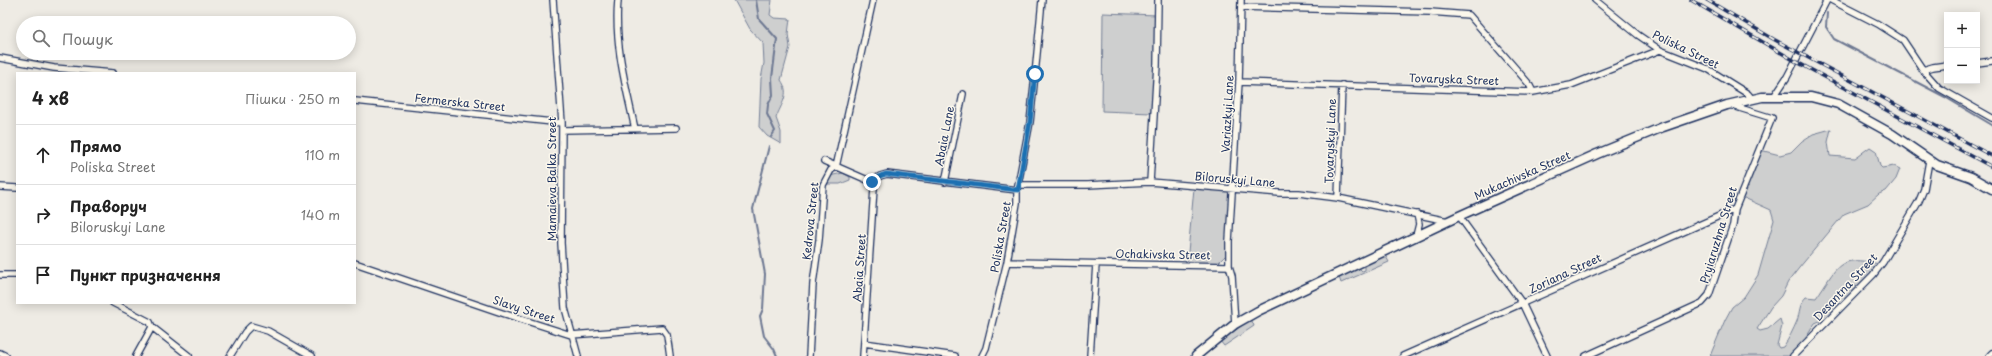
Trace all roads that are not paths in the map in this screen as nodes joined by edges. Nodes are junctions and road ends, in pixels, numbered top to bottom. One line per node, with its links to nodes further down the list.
1 (553, 0): 27 (street, Mamaieva Balka Street)
2 (618, 0): 29 (street)
3 (873, 0): 33 (street, Kedrova Street)
4 (1042, 0): 39 (street, Poliska Street)
5 (1158, 0): 36 (street)
6 (1241, 0): 10 (street, Variazkyi Lane)
7 (1595, 0): 11 (street, Poliska Street)
8 (1827, 0): 22 (street)
9 (1831, 0): 16 (street)
10 (1241, 6): 18 (street, Variazkyi Lane); 20 (street)
11 (1660, 50): 20 (street, Tovaryska Street); 23 (street, Poliska Street)
12 (0, 58): 17 (street)
13 (1992, 61): 14 (street)
14 (1980, 63)
15 (1944, 66): 16 (street)
16 (1924, 70): 26 (street)
17 (101, 72)
18 (1239, 82): 19 (street, Tovaryska Street); 40 (street, Variazkyi Lane)
19 (1342, 86): 20 (street, Tovaryska Street); 42 (street, Tovaryskyi Lane)
20 (1533, 92)
21 (963, 94): 35 (street, Abaia Lane)
22 (1775, 96): 23 (street, Mukachivska Street); 32 (street, Mukachivska Street)
23 (1752, 98): 25 (street, Mukachivska Street)
24 (356, 100): 27 (street, Fermerska Street)
25 (1727, 105): 43 (street, Pryiaruzhna Street); 45 (street, Mukachivska Street)
26 (1992, 118)
27 (562, 123): 30 (street, Mamaieva Balka Street)
28 (676, 128): 29 (street)
29 (635, 129): 30 (street)
30 (562, 130): 58 (street, Mamaieva Balka Street)
31 (824, 161): 33 (street)
32 (1929, 161): 41 (street, Mukachivska Street); 78 (street, Desantna Street)
33 (836, 167): 34 (street); 69 (street, Kedrova Street)
34 (872, 182): 35 (street, Biloruskyi Lane); 59 (street, Abaia Street)
35 (945, 182): 39 (street, Biloruskyi Lane)
36 (1150, 182): 39 (street, Biloruskyi Lane); 40 (street, Biloruskyi Lane)
37 (0, 187): 38 (street)
38 (16, 188)
39 (1018, 188): 48 (street, Poliska Street)
40 (1234, 189): 42 (street, Biloruskyi Lane); 51 (street, Variazkyi Lane)
41 (1992, 189)
42 (1338, 198): 44 (street, Biloruskyi Lane)
43 (1735, 209): 54 (street, Zoriana Street); 77 (street, Pryiaruzhna Street)
44 (1417, 214): 46 (street, Biloruskyi Lane); 47 (street)
45 (1458, 216): 46 (street, Mukachivska Street); 54 (street)
46 (1448, 221): 47 (street, Mukachivska Street)
47 (1416, 236): 57 (street, Mukachivska Street)
48 (1007, 262): 50 (street, Ochakivska Street); 72 (street, Poliska Street)
49 (356, 263): 58 (street, Slavy Street)
50 (1096, 264): 51 (street, Ochakivska Street); 73 (street)
51 (1229, 266): 57 (street, Variazkyi Lane)
52 (0, 274): 53 (street)
53 (16, 275)
54 (1522, 303): 75 (street, Zoriana Street); 76 (street)
55 (114, 304): 56 (street)
56 (151, 324): 63 (street); 64 (street)
57 (1235, 324): 74 (street, Mukachivska Street)
58 (571, 334): 67 (street, Mamaieva Balka Street); 68 (street, Slavy Street)
59 (864, 343): 70 (street, Abaia Street); 71 (street)
60 (0, 353): 62 (street)
61 (1992, 353): 79 (street)
62 (6, 356)
63 (136, 356)
64 (189, 356)
65 (230, 356): 66 (street)
66 (312, 356)
67 (578, 356)
68 (670, 356)
69 (809, 356)
70 (863, 356)
71 (955, 356)
72 (982, 356)
73 (1090, 356)
74 (1196, 356)
75 (1403, 356)
76 (1547, 356)
77 (1586, 356)
78 (1793, 356)
79 (1989, 356)

